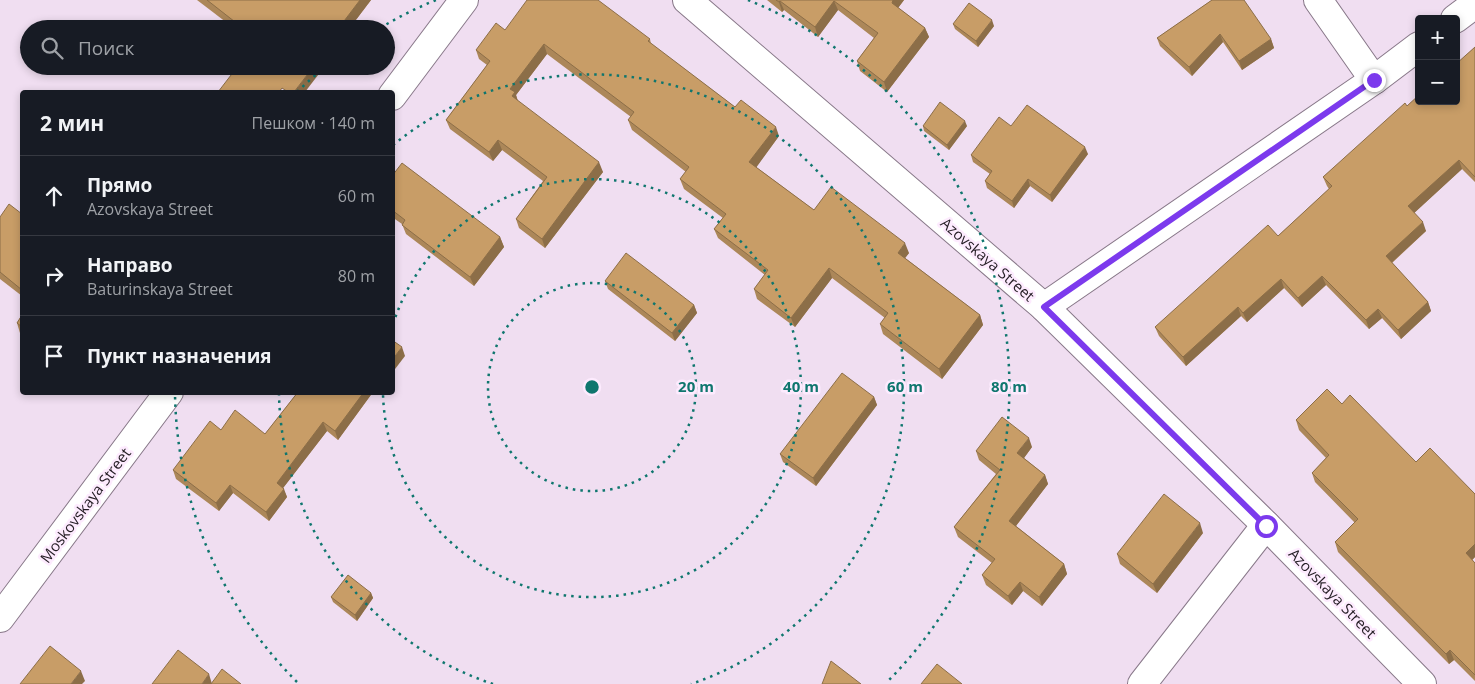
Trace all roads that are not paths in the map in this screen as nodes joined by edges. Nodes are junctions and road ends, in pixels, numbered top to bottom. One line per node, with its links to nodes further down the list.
1 (464, 0): 8 (street)
2 (687, 0): 9 (street, Azovskaya Street)
3 (1318, 0): 7 (street)
4 (1475, 4): 5 (street)
5 (1460, 15)
6 (1415, 49): 7 (street)
7 (1374, 80): 9 (street)
8 (395, 92)
9 (1044, 307): 11 (street, Azovskaya Street)
10 (167, 395): 12 (street, Moskovskaya Street)
11 (1266, 526): 13 (street); 14 (street, Azovskaya Street)
12 (0, 618)
13 (1142, 684)
14 (1422, 684)

